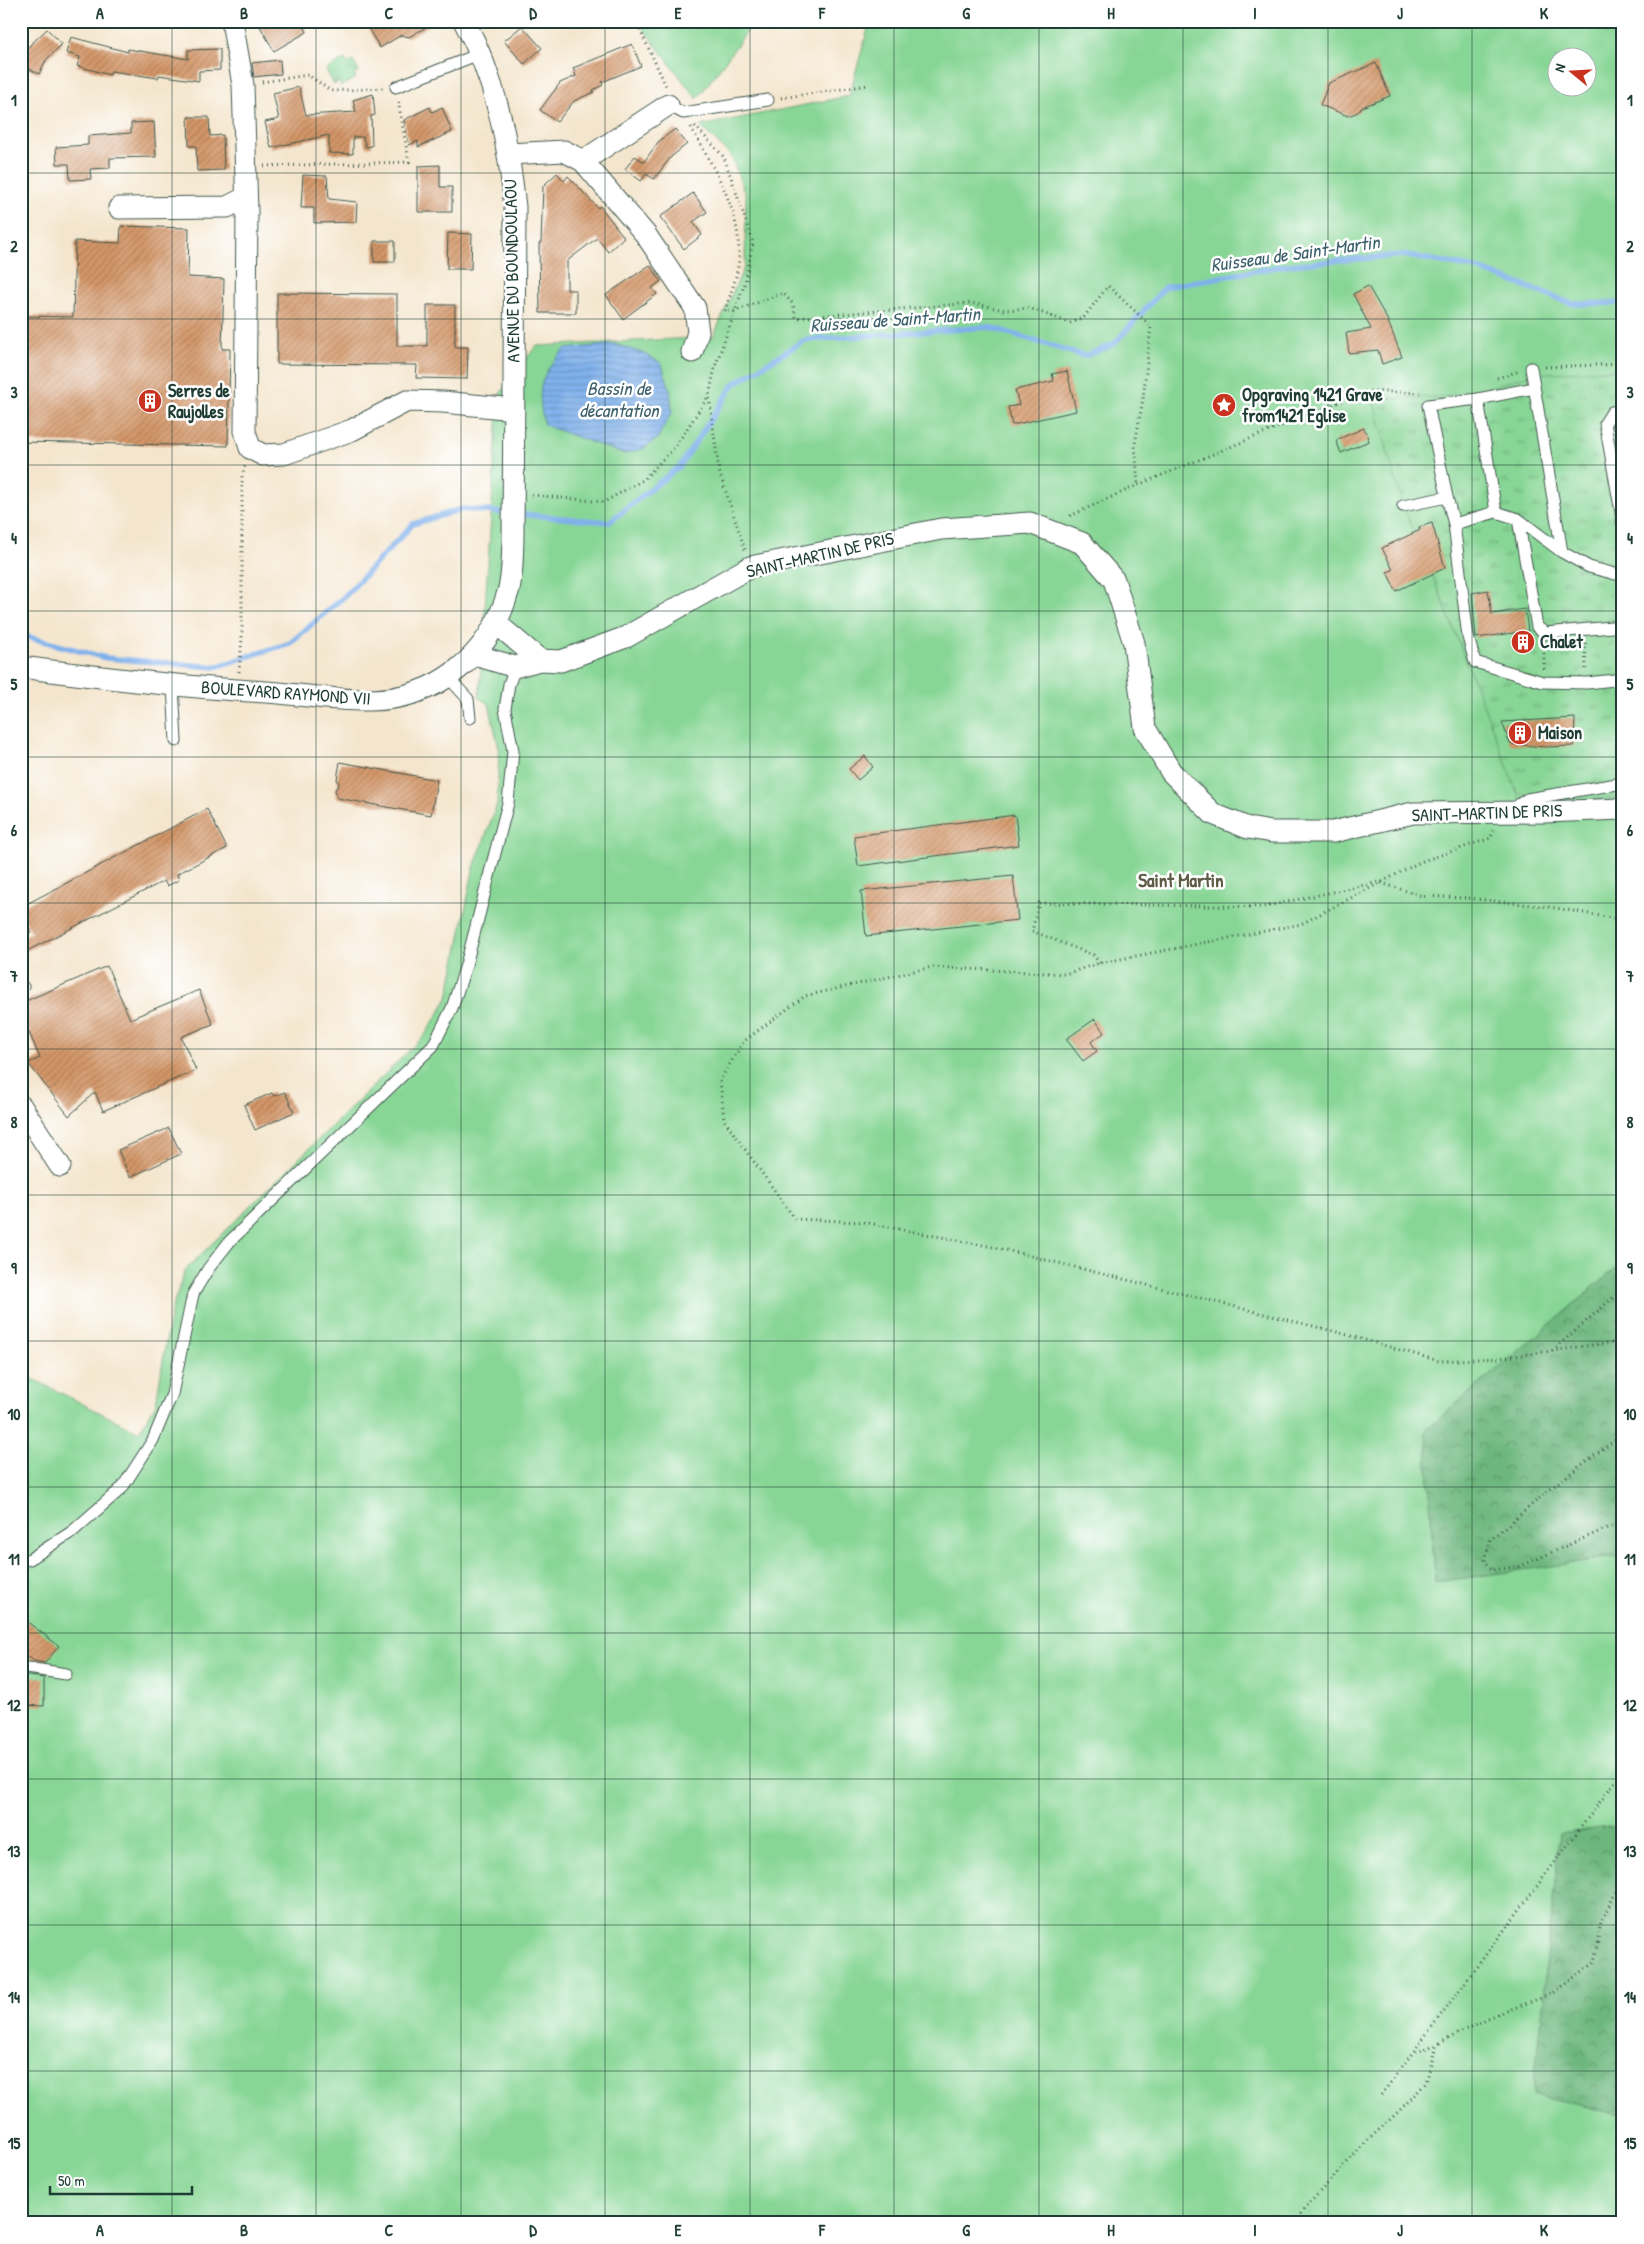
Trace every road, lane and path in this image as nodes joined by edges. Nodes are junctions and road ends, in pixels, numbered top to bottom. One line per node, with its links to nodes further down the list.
1 (232, 21): 5 (street)
2 (464, 21): 4 (street, AVENUE DU BOUNDOULAOU)
3 (636, 21): 9 (path)
4 (479, 54): 7 (lane); 10 (street, AVENUE DU BOUNDOULAOU)
5 (243, 85): 7 (path); 12 (street)
6 (869, 85): 8 (path)
7 (396, 88): 12 (path)
8 (768, 100): 9 (lane)
9 (676, 109): 11 (street); 15 (path); 15 (path)
10 (509, 154): 11 (street); 22 (street, AVENUE DU BOUNDOULAOU)
11 (583, 161): 16 (street)
12 (246, 167): 13 (street)
13 (245, 198): 14 (street); 24 (street)
14 (119, 208)
15 (735, 311): 20 (path); 25 (path)
16 (692, 352)
17 (1531, 368): 18 (lane)
18 (1534, 388): 21 (lane); 34 (lane)
19 (1366, 391): 25 (path)
20 (709, 396): 26 (path); 35 (path)
21 (1478, 399): 27 (lane); 29 (lane)
22 (514, 409): 24 (street); 26 (street, AVENUE DU BOUNDOULAOU)
23 (1623, 410): 33 (lane)
24 (250, 448): 44 (path)
25 (1138, 485): 30 (path)
26 (514, 492): 37 (street, BOULEVARD RAYMOND VII)
27 (1447, 498): 28 (lane); 32 (lane)
28 (1403, 506)
29 (1496, 512): 31 (lane); 32 (lane)
30 (1067, 516)
31 (1518, 519): 34 (lane); 40 (lane)
32 (1454, 524): 48 (lane)
33 (1623, 524)
34 (1562, 552): 36 (lane)
35 (750, 567): 41 (street, SAINT-MARTIN DE PRIS); 55 (street, SAINT-MARTIN DE PRIS)
36 (1623, 576)
37 (497, 624): 41 (street); 42 (street, BOULEVARD RAYMOND VII)
38 (1623, 626): 39 (lane)
39 (1584, 630): 40 (lane); 49 (path)
40 (1545, 633): 48 (path)
41 (532, 654): 45 (street, SAINT-MARTIN DE PRIS)
42 (475, 655): 45 (street); 46 (street, BOULEVARD RAYMOND VII)
43 (21, 666): 50 (street, BOULEVARD RAYMOND VII)
44 (239, 667)
45 (515, 667): 66 (lane)
46 (448, 677): 50 (street, BOULEVARD RAYMOND VII); 51 (lane)
47 (1623, 678): 49 (lane)
48 (1543, 682): 49 (lane)
49 (1587, 683)
50 (173, 686): 52 (lane)
51 (470, 718)
52 (176, 741)
53 (1623, 783): 55 (lane)
54 (1623, 809): 55 (street, SAINT-MARTIN DE PRIS)
55 (1502, 812): 56 (path)
56 (1378, 882): 57 (path); 58 (path); 58 (path)
57 (1623, 920)
58 (1100, 963): 63 (path)
59 (21, 1106): 60 (street)
60 (60, 1166)
61 (1623, 1289): 63 (path)
62 (1623, 1341): 63 (path)
63 (1551, 1352)
64 (1623, 1434): 65 (path)
65 (1623, 1521)
66 (21, 1560)
67 (21, 1667): 68 (lane)
68 (66, 1674)
69 (1623, 1771): 74 (path)
70 (1623, 1802): 71 (path)
71 (1623, 1833)
72 (1623, 1879): 73 (path)
73 (1436, 2045): 74 (path); 76 (path)
74 (1416, 2052): 75 (path)
75 (1382, 2096)
76 (1295, 2223)

